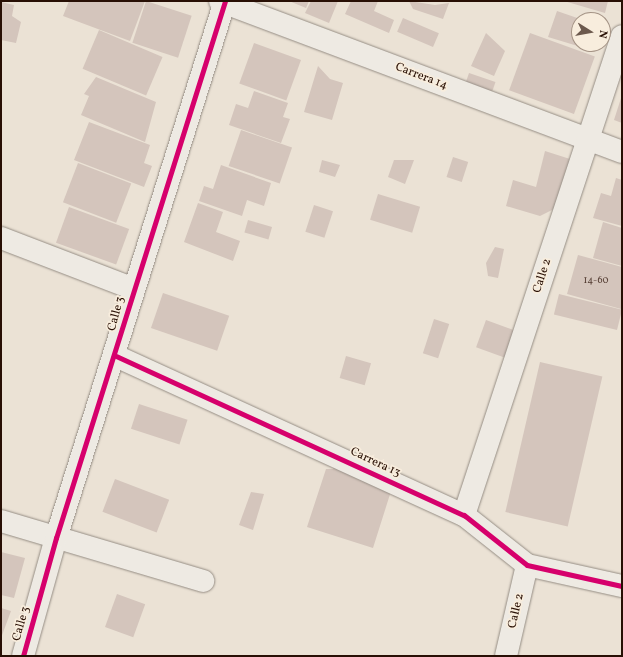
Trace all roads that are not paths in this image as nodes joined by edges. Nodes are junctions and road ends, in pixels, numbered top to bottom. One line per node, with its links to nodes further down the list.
1 (223, 2): 3 (street, Carrera 14); 6 (street, Calle 3)
2 (622, 36): 3 (street, Calle 2)
3 (586, 139): 4 (street, Carrera 14); 8 (street, Calle 2)
4 (622, 152)
5 (1, 238): 6 (street)
6 (134, 289): 7 (street, Calle 3)
7 (116, 356): 8 (street, Carrera 13); 10 (street, Calle 3)
8 (464, 515): 11 (street, Carrera 13)
9 (1, 521): 10 (street)
10 (56, 538): 12 (street); 14 (street, Calle 3)
11 (527, 565): 13 (street, Carrera 13); 15 (street, Calle 2)
12 (203, 581)
13 (622, 586)
14 (23, 656)
15 (506, 656)

